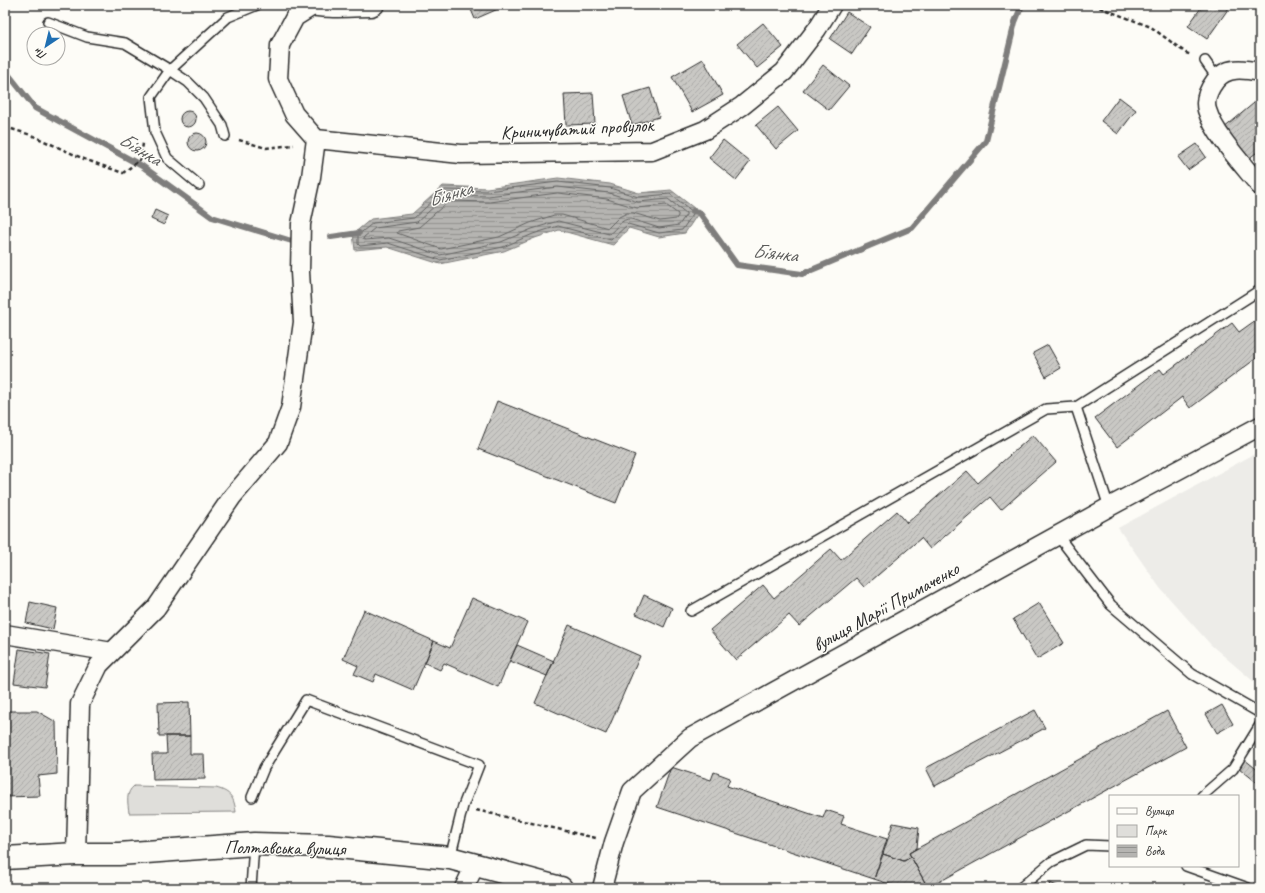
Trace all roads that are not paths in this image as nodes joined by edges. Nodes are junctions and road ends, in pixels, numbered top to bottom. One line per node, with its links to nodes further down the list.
1 (257, 5): 7 (lane)
2 (375, 5): 4 (street)
3 (832, 5): 11 (street, Криничуватий провулок)
4 (309, 6): 11 (street)
5 (48, 22): 7 (lane)
6 (1205, 61): 9 (lane)
7 (170, 70): 10 (lane); 12 (lane)
8 (1260, 72): 9 (street)
9 (1217, 78): 13 (street)
10 (225, 136)
11 (316, 139): 21 (street)
12 (199, 185)
13 (1260, 186)
14 (1260, 290): 15 (lane)
15 (1076, 408): 17 (lane); 19 (lane)
16 (1260, 426): 17 (street, вулиця Марії Примаченко)
17 (1109, 507): 18 (street, вулиця Марії Примаченко)
18 (1058, 536): 22 (lane); 36 (street, вулиця Марії Примаченко)
19 (691, 611)
20 (5, 634): 21 (street)
21 (112, 652): 28 (street)
22 (1260, 713)
23 (1260, 725): 24 (lane)
24 (1203, 795)
25 (252, 798): 30 (lane)
26 (254, 844): 28 (main road, Полтавська вулиця); 30 (main road, Полтавська вулиця); 33 (lane)
27 (1109, 846): 37 (lane)
28 (76, 854): 29 (main road, Полтавська вулиця)
29 (5, 858)
30 (450, 858): 31 (main road, Полтавська вулиця)
31 (475, 865): 34 (street); 35 (main road, Полтавська вулиця)
32 (1189, 867): 38 (lane)
33 (251, 888)
34 (464, 888)
35 (561, 888)
36 (602, 888)
37 (1020, 888)
38 (1248, 888)

